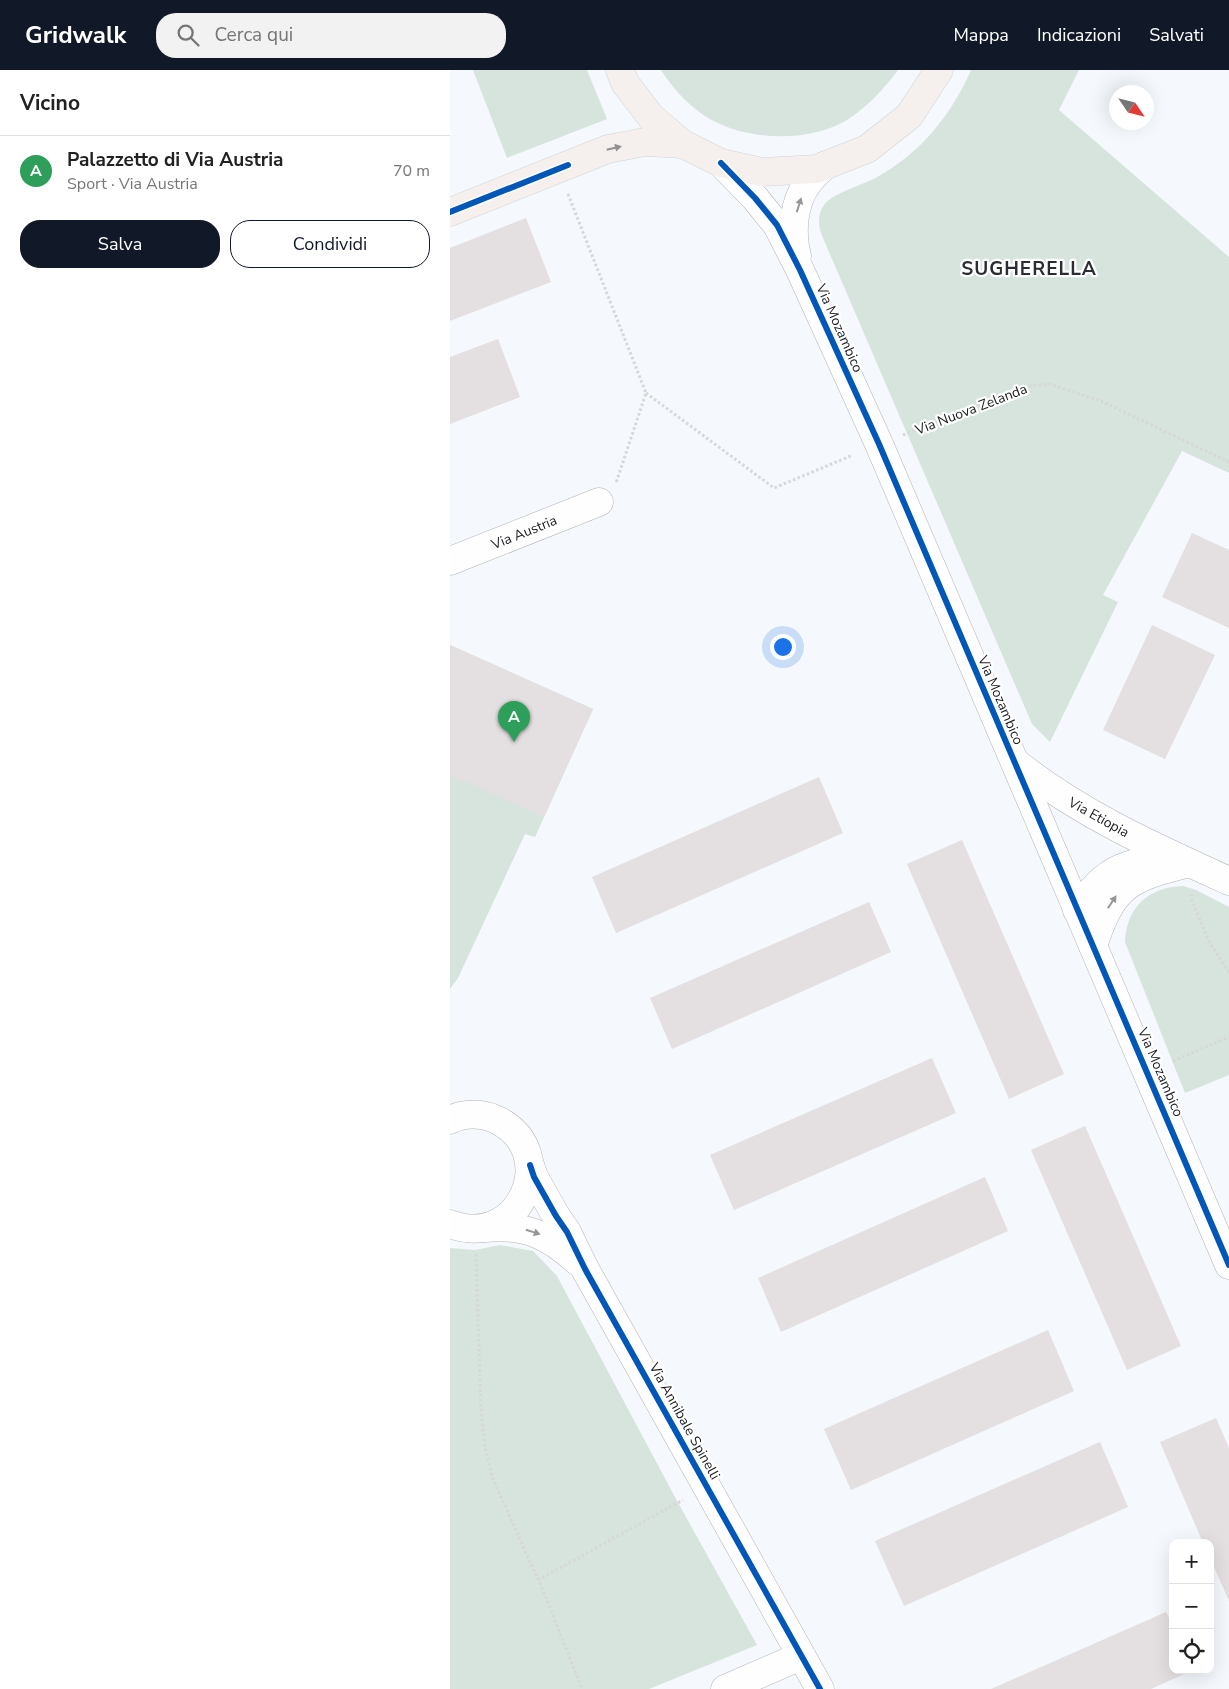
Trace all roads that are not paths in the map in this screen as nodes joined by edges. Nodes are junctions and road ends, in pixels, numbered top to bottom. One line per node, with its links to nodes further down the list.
1 (620, 70): 3 (main road)
2 (939, 70): 5 (main road)
3 (683, 144): 4 (main road); 6 (main road, one-way to 3)
4 (721, 163): 5 (main road); 7 (street, Via Mozambico)
5 (824, 166): 7 (street, Via Mozambico, one-way to 5)
6 (450, 212)
7 (800, 270): 10 (street, Via Mozambico)
8 (599, 502): 9 (street, Via Austria)
9 (450, 561)
10 (1014, 761): 11 (street, Via Etiopia); 13 (street, Via Mozambico)
11 (1190, 863): 12 (street, Via Etiopia); 13 (street, Via Etiopia); 14 (street, one-way to 11)
12 (1229, 881)
13 (1077, 910): 14 (street, Via Mozambico)
14 (1093, 946): 18 (street, Via Mozambico)
15 (450, 1120): 16 (street, Via Annibale Spinelli)
16 (530, 1165): 17 (street); 19 (street, Via Annibale Spinelli)
17 (464, 1232): 19 (street, Via Annibale Spinelli, one-way to 19)
18 (1229, 1265)
19 (585, 1269): 20 (street, Via Annibale Spinelli)
20 (801, 1656): 21 (street); 22 (street, Via Annibale Spinelli)
21 (725, 1689)
22 (820, 1689)

